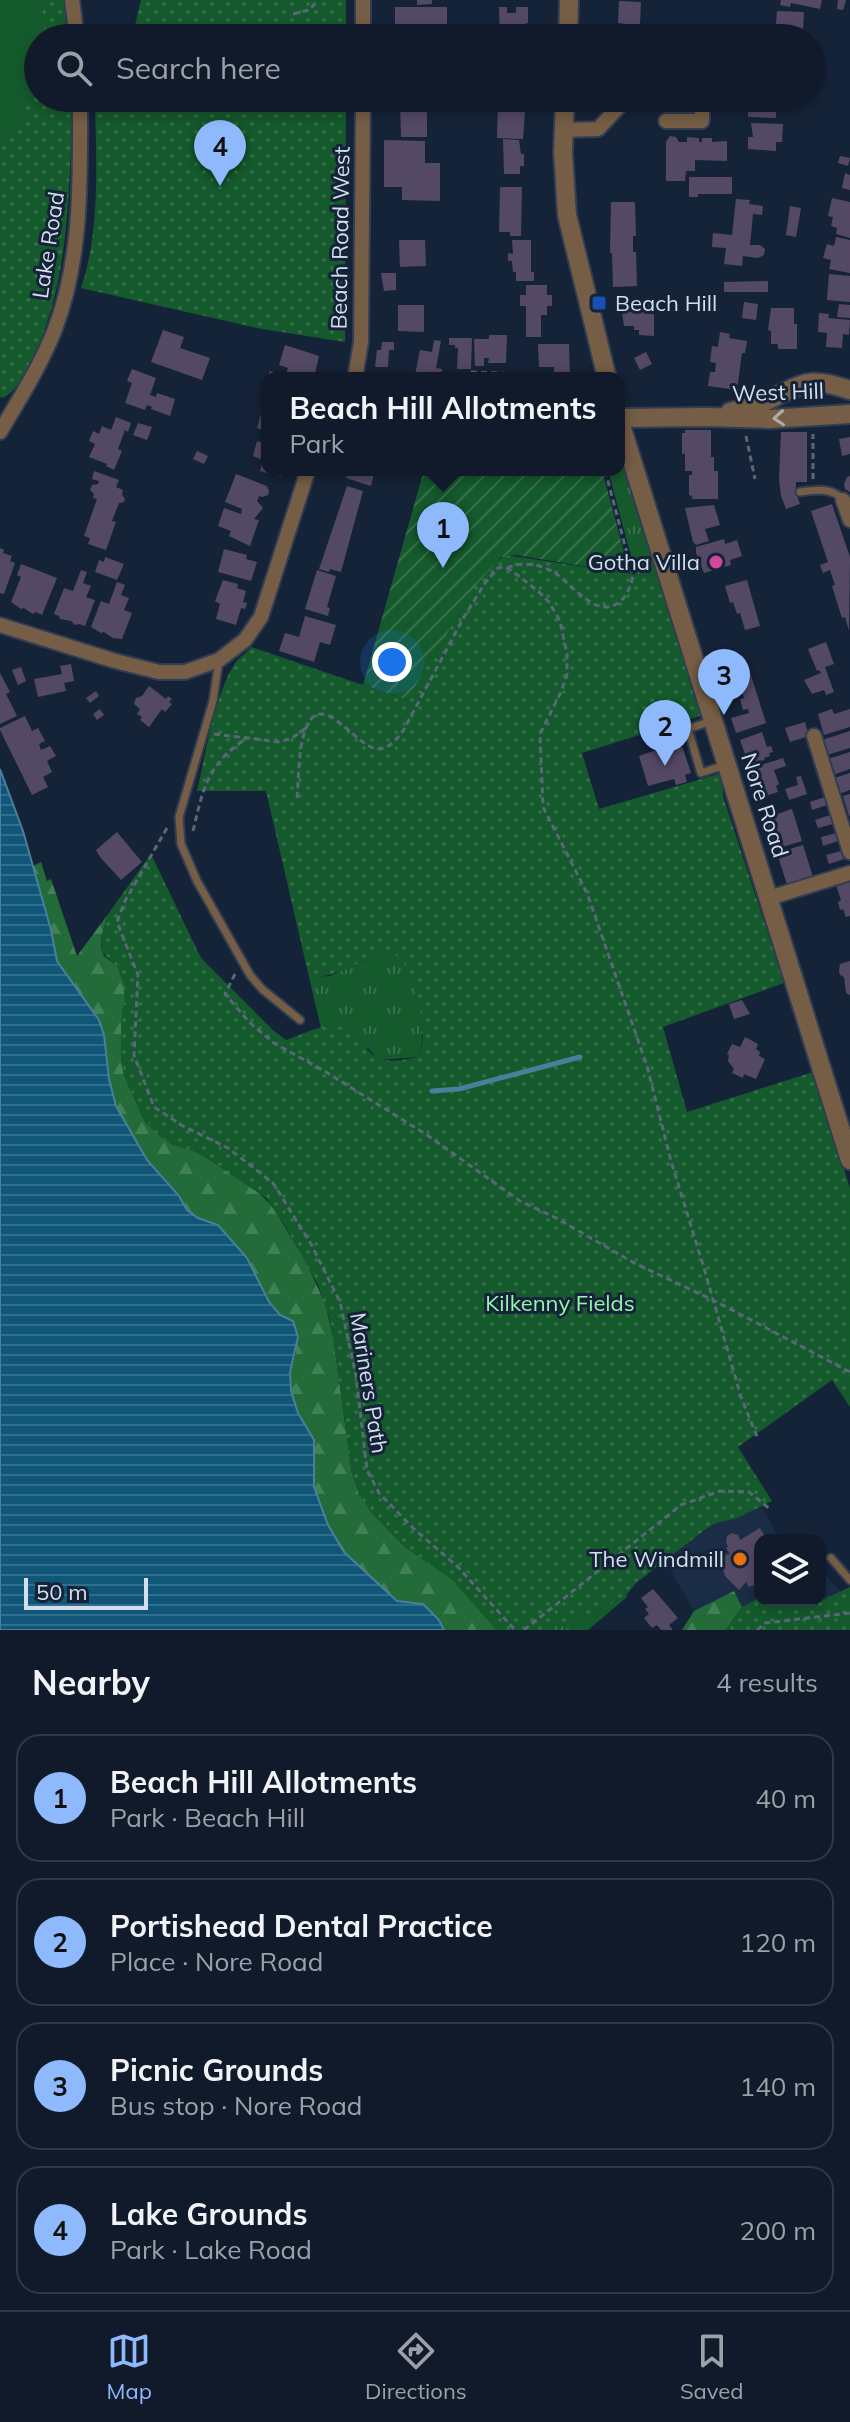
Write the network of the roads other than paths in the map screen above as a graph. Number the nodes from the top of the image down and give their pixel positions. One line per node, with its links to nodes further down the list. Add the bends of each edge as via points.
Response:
1 (72, 0): 4 (street)
2 (363, 0): 5 (street)
3 (569, 0): 6 (street)
4 (75, 24)
5 (363, 24)
6 (568, 24)
7 (80, 112): 20 (street, Lake Road, via 79,205 66,293 34,374)
8 (363, 112): 14 (street, Beach Road West, via 361,342)
9 (565, 112): 13 (street)
10 (614, 112): 13 (street, via 598,129)
11 (702, 112): 12 (street, via 702,121)
12 (666, 121)
13 (564, 130): 15 (street, via 567,215)
14 (356, 372)
15 (606, 372)
16 (850, 390): 18 (street, West Hill, via 805,383 755,406)
17 (850, 414): 18 (street, West Hill, one-way to 18)
18 (708, 417): 19 (street, West Hill)
19 (625, 419)
20 (0, 432)
21 (625, 456): 28 (street, Nore Road)
22 (306, 476): 27 (street, via 261,617 245,640)
23 (800, 492): 24 (lane, via 833,492)
24 (843, 500): 25 (street)
25 (850, 520)
26 (0, 625): 27 (street, via 159,672 185,672)
27 (219, 660): 34 (lane, via 179,829 186,860 241,961 262,989)
28 (713, 721): 30 (street, Nore Road); 30 (lane, via 688,729 701,773)
29 (814, 736): 31 (street)
30 (727, 765): 33 (street, Nore Road)
31 (850, 852)
32 (850, 873): 33 (street)
33 (769, 898): 35 (street, Nore Road)
34 (300, 1020)
35 (850, 1160)
36 (850, 1570): 37 (lane, via 832,1559)
37 (850, 1580)

